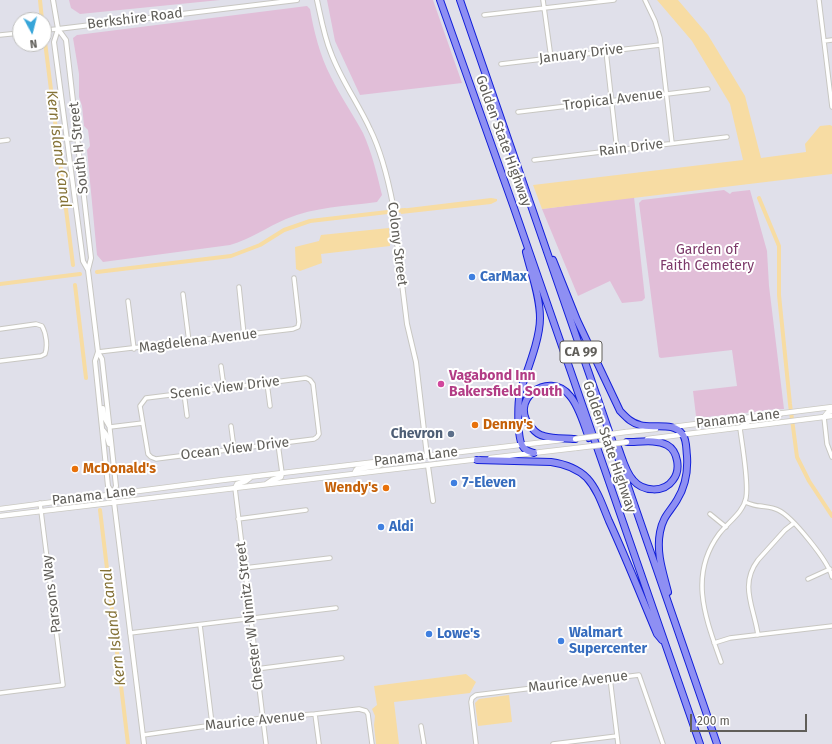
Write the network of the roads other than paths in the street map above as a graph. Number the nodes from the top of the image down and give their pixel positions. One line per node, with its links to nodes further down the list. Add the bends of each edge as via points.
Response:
1 (53, 0): 13 (street, South H Street)
2 (297, 0): 13 (street, Berkshire Road)
3 (317, 0): 36 (street, Colony Street, via 331,53 377,144 387,175)
4 (440, 0): 37 (highway, Golden State Highway / CA 99)
5 (460, 0): 35 (highway, Golden State Highway / CA 99)
6 (543, 0): 10 (street)
7 (614, 0): 10 (street)
8 (645, 0): 18 (street, via 658,29)
9 (819, 0): 17 (street)
10 (544, 9): 11 (street); 20 (street)
11 (484, 15)
12 (52, 29): 13 (street, Berkshire Road)
13 (58, 29): 28 (street, South H Street, via 66,40); 29 (street, South H Street, via 54,42)
14 (12, 34): 15 (street)
15 (0, 36)
16 (832, 40): 17 (street)
17 (824, 41): 25 (street)
18 (660, 45): 19 (street, January Drive); 23 (street)
19 (606, 51): 20 (street, January Drive); 24 (street)
20 (551, 58): 21 (street, January Drive)
21 (501, 64)
22 (708, 89): 23 (street, Tropical Avenue)
23 (666, 94): 24 (street, Tropical Avenue); 32 (street)
24 (612, 100): 26 (street, Tropical Avenue); 33 (street)
25 (832, 107)
26 (518, 112)
27 (727, 137): 32 (street, Rain Drive)
28 (78, 138): 29 (street); 39 (street, South H Street, via 91,258)
29 (67, 139): 39 (street, South H Street, via 83,261)
30 (8, 140): 31 (street)
31 (0, 141)
32 (672, 143): 33 (street, Rain Drive)
33 (617, 150): 34 (street, Rain Drive)
34 (534, 160)
35 (530, 204): 55 (highway, Golden State Highway / CA 99); 67 (highway, via 577,320 620,411 629,420 640,425)
36 (392, 205): 38 (street, Colony Street)
37 (514, 208): 75 (highway, via 539,303 540,319 538,336 518,400); 89 (highway, Golden State Highway / CA 99)
38 (394, 219): 79 (street, Colony Street, via 407,324 416,362)
39 (88, 270): 48 (street, South H Street)
40 (294, 278): 45 (street, Magdelena Avenue, via 300,322 298,327)
41 (239, 287): 45 (street)
42 (183, 294): 46 (street)
43 (128, 301): 47 (street)
44 (0, 329): 50 (street, via 36,324 42,326 47,350 41,356)
45 (244, 335): 46 (street, Magdelena Avenue)
46 (189, 342): 47 (street, Magdelena Avenue)
47 (134, 349): 48 (street, Magdelena Avenue)
48 (98, 352): 53 (street, South H Street, via 95,360); 66 (street, South H Street, via 102,359)
49 (0, 358): 50 (street)
50 (0, 361)
51 (221, 366): 54 (street)
52 (267, 383): 54 (street, Scenic View Drive); 57 (street); 71 (street, Scenic View Drive, via 306,378 310,380 313,384 319,434)
53 (98, 388): 66 (street, via 105,419); 69 (street, South H Street)
54 (224, 388): 56 (street, Scenic View Drive)
55 (594, 392): 73 (highway, via 633,480 645,488 656,489 666,486 674,479 677,458 671,448 660,442); 116 (highway, Golden State Highway / CA 99)
56 (184, 393): 61 (street); 64 (street, Scenic View Drive, via 146,398 140,406)
57 (270, 406)
58 (832, 407): 60 (main road, Panama Lane)
59 (832, 411): 63 (main road)
60 (785, 413): 67 (main road, Panama Lane); 68 (street, via 748,421)
61 (187, 416)
62 (832, 416): 63 (main road, Panama Lane)
63 (824, 417): 68 (main road, Panama Lane); 80 (street, via 827,444)
64 (143, 423): 66 (street); 76 (street, Ocean View Drive, via 148,454 151,457)
65 (231, 426): 76 (street)
66 (110, 427): 78 (street, South H Street)
67 (670, 427): 70 (highway); 72 (main road, Panama Lane, bridge)
68 (740, 428): 70 (main road, Panama Lane); 92 (street, via 747,485)
69 (103, 429): 78 (street); 90 (street, South H Street, via 108,486)
70 (682, 434): 73 (main road, Panama Lane); 116 (highway, via 686,443 686,476 677,500 663,522 658,545 660,562)
71 (317, 437): 74 (street, Ocean View Drive)
72 (575, 439): 75 (main road, Panama Lane); 89 (highway, via 546,437 534,431 524,415 525,402 531,393 539,388 553,386 563,389 570,395)
73 (628, 442): 77 (main road, Panama Lane, bridge)
74 (278, 444): 76 (street, Ocean View Drive); 84 (street)
75 (522, 445): 77 (highway, via 524,449); 79 (main road, Panama Lane)
76 (234, 449)
77 (534, 453): 81 (main road, Panama Lane)
78 (113, 454): 90 (street, South H Street, via 116,486)
79 (427, 456): 82 (main road, Panama Lane); 83 (street, Colony Street)
80 (832, 457)
81 (477, 460): 83 (main road, Panama Lane); 115 (highway, via 552,462 577,470 588,480 629,564 657,634)
82 (389, 461): 84 (main road, Panama Lane); 85 (main road, via 378,466 357,469)
83 (428, 466): 85 (main road, Panama Lane); 91 (street, Colony Street)
84 (282, 473): 86 (main road, Panama Lane); 87 (main road, via 281,477)
85 (354, 474): 87 (main road, Panama Lane)
86 (252, 477): 88 (main road, via 237,484); 90 (main road, Panama Lane)
87 (266, 484): 88 (main road, Panama Lane)
88 (235, 488): 94 (main road, Panama Lane); 100 (street, Chester W Nimitz Street)
89 (611, 490): 115 (highway, Golden State Highway / CA 99)
90 (113, 494): 93 (main road, Panama Lane); 94 (street, South H Street)
91 (433, 501)
92 (745, 502): 101 (street, via 779,510); 102 (street)
93 (40, 503): 95 (main road, Panama Lane); 97 (street, Parsons Way)
94 (114, 503): 97 (main road, Panama Lane); 112 (street, South H Street)
95 (0, 508)
96 (306, 510): 100 (street)
97 (41, 511): 99 (main road, Panama Lane); 121 (street, Parsons Way, via 63,685)
98 (710, 514): 102 (street)
99 (0, 516)
100 (238, 518): 104 (street, Chester W Nimitz Street)
101 (794, 523): 105 (street); 113 (street, via 758,560 749,576 749,595)
102 (726, 527): 114 (street, via 710,549 704,565 702,583 703,606)
103 (330, 558): 104 (street)
104 (244, 568): 109 (street, Chester W Nimitz Street)
105 (830, 569): 106 (street); 107 (street)
106 (832, 577)
107 (808, 578)
108 (336, 608): 109 (street)
109 (250, 618): 110 (street); 119 (street, Chester W Nimitz Street)
110 (200, 624): 112 (street); 124 (street)
111 (832, 626): 113 (street)
112 (130, 633): 126 (street, South H Street)
113 (758, 634): 114 (street)
114 (714, 642): 118 (street)
115 (665, 644): 137 (highway, Golden State Highway / CA 99)
116 (685, 651): 138 (highway, Golden State Highway / CA 99)
117 (342, 658): 119 (street)
118 (721, 662)
119 (256, 669): 123 (street, Chester W Nimitz Street)
120 (610, 678): 127 (street); 133 (street, Maurice Avenue, via 476,695 471,702); 136 (street, Maurice Avenue, via 639,675)
121 (0, 693)
122 (315, 714): 123 (street, Maurice Avenue); 130 (street); 131 (street, Maurice Avenue, via 359,709 366,711)
123 (263, 718): 124 (street, Maurice Avenue); 129 (street, Chester W Nimitz Street)
124 (212, 724): 126 (street, Maurice Avenue)
125 (421, 726): 132 (street)
126 (143, 735): 128 (street, South H Street)
127 (617, 736): 134 (street); 135 (street)
128 (144, 744)
129 (266, 744)
130 (319, 744)
131 (372, 744)
132 (424, 744)
133 (476, 744)
134 (553, 744)
135 (618, 744)
136 (663, 744)
137 (700, 744)
138 (717, 744)

